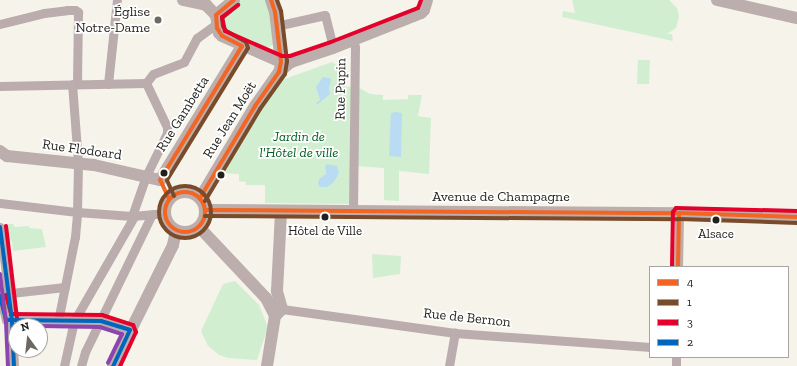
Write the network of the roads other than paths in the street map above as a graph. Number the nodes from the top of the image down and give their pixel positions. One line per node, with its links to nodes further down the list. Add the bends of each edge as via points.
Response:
1 (117, 0): 19 (street)
2 (183, 0): 8 (main road, via 206,5)
3 (234, 0): 8 (main road)
4 (271, 0): 10 (main road)
5 (427, 0): 12 (main road, via 426,7 421,12)
6 (717, 0): 7 (main road)
7 (797, 18)
8 (216, 19): 13 (main road, via 222,36); 17 (street, via 197,38 184,62 153,74)
9 (0, 24): 18 (street, via 44,13 67,10 78,12)
10 (276, 26): 11 (main road); 14 (street, via 325,15)
11 (278, 39): 15 (main road, via 269,51); 16 (main road)
12 (353, 40): 14 (main road); 30 (street, Rue Pupin, via 356,47)
13 (242, 46): 15 (main road); 24 (main road, Rue Gambetta)
14 (332, 48): 16 (main road)
15 (259, 53): 16 (main road)
16 (284, 65): 25 (main road, Rue Jean Moët, via 255,106)
17 (146, 83): 19 (street); 23 (street, via 167,127)
18 (74, 84): 19 (street); 20 (street); 22 (street)
19 (108, 84)
20 (0, 86)
21 (0, 151): 22 (main road, Rue Flodoard, via 7,156)
22 (78, 163): 23 (main road, Rue Flodoard); 31 (street)
23 (146, 176): 24 (main road, Rue Flodoard); 34 (street)
24 (160, 180): 26 (main road)
25 (200, 198): 26 (main road, via 188,192 174,195); 28 (main road)
26 (169, 199): 33 (main road)
27 (0, 203): 31 (street)
28 (205, 210): 29 (main road, Avenue de Champagne); 37 (main road)
29 (281, 211): 30 (main road, Avenue de Champagne); 41 (main road)
30 (353, 211): 32 (main road, Avenue de Champagne)
31 (77, 212): 34 (street); 40 (street, via 75,238)
32 (679, 213): 35 (main road, Avenue de Champagne); 39 (street)
33 (158, 214): 34 (street); 38 (main road); 49 (street)
34 (134, 216): 48 (street)
35 (797, 217)
36 (0, 227): 42 (street)
37 (199, 227): 38 (main road, via 188,233); 43 (main road)
38 (176, 231): 50 (main road, via 173,245)
39 (678, 266)
40 (65, 287): 42 (street); 47 (street)
41 (277, 291): 43 (main road); 44 (main road)
42 (3, 294): 45 (street)
43 (266, 298): 44 (main road)
44 (279, 312): 51 (street, Rue de Bernon); 56 (main road)
45 (11, 318)
46 (48, 321): 47 (street)
47 (58, 321): 48 (street)
48 (74, 321): 49 (street); 53 (street)
49 (101, 321): 50 (street); 54 (street, via 85,352)
50 (130, 330): 55 (main road)
51 (455, 333): 52 (street, Rue de Bernon); 57 (street)
52 (649, 347)
53 (64, 366)
54 (81, 366)
55 (113, 366)
56 (266, 366)
57 (449, 366)

